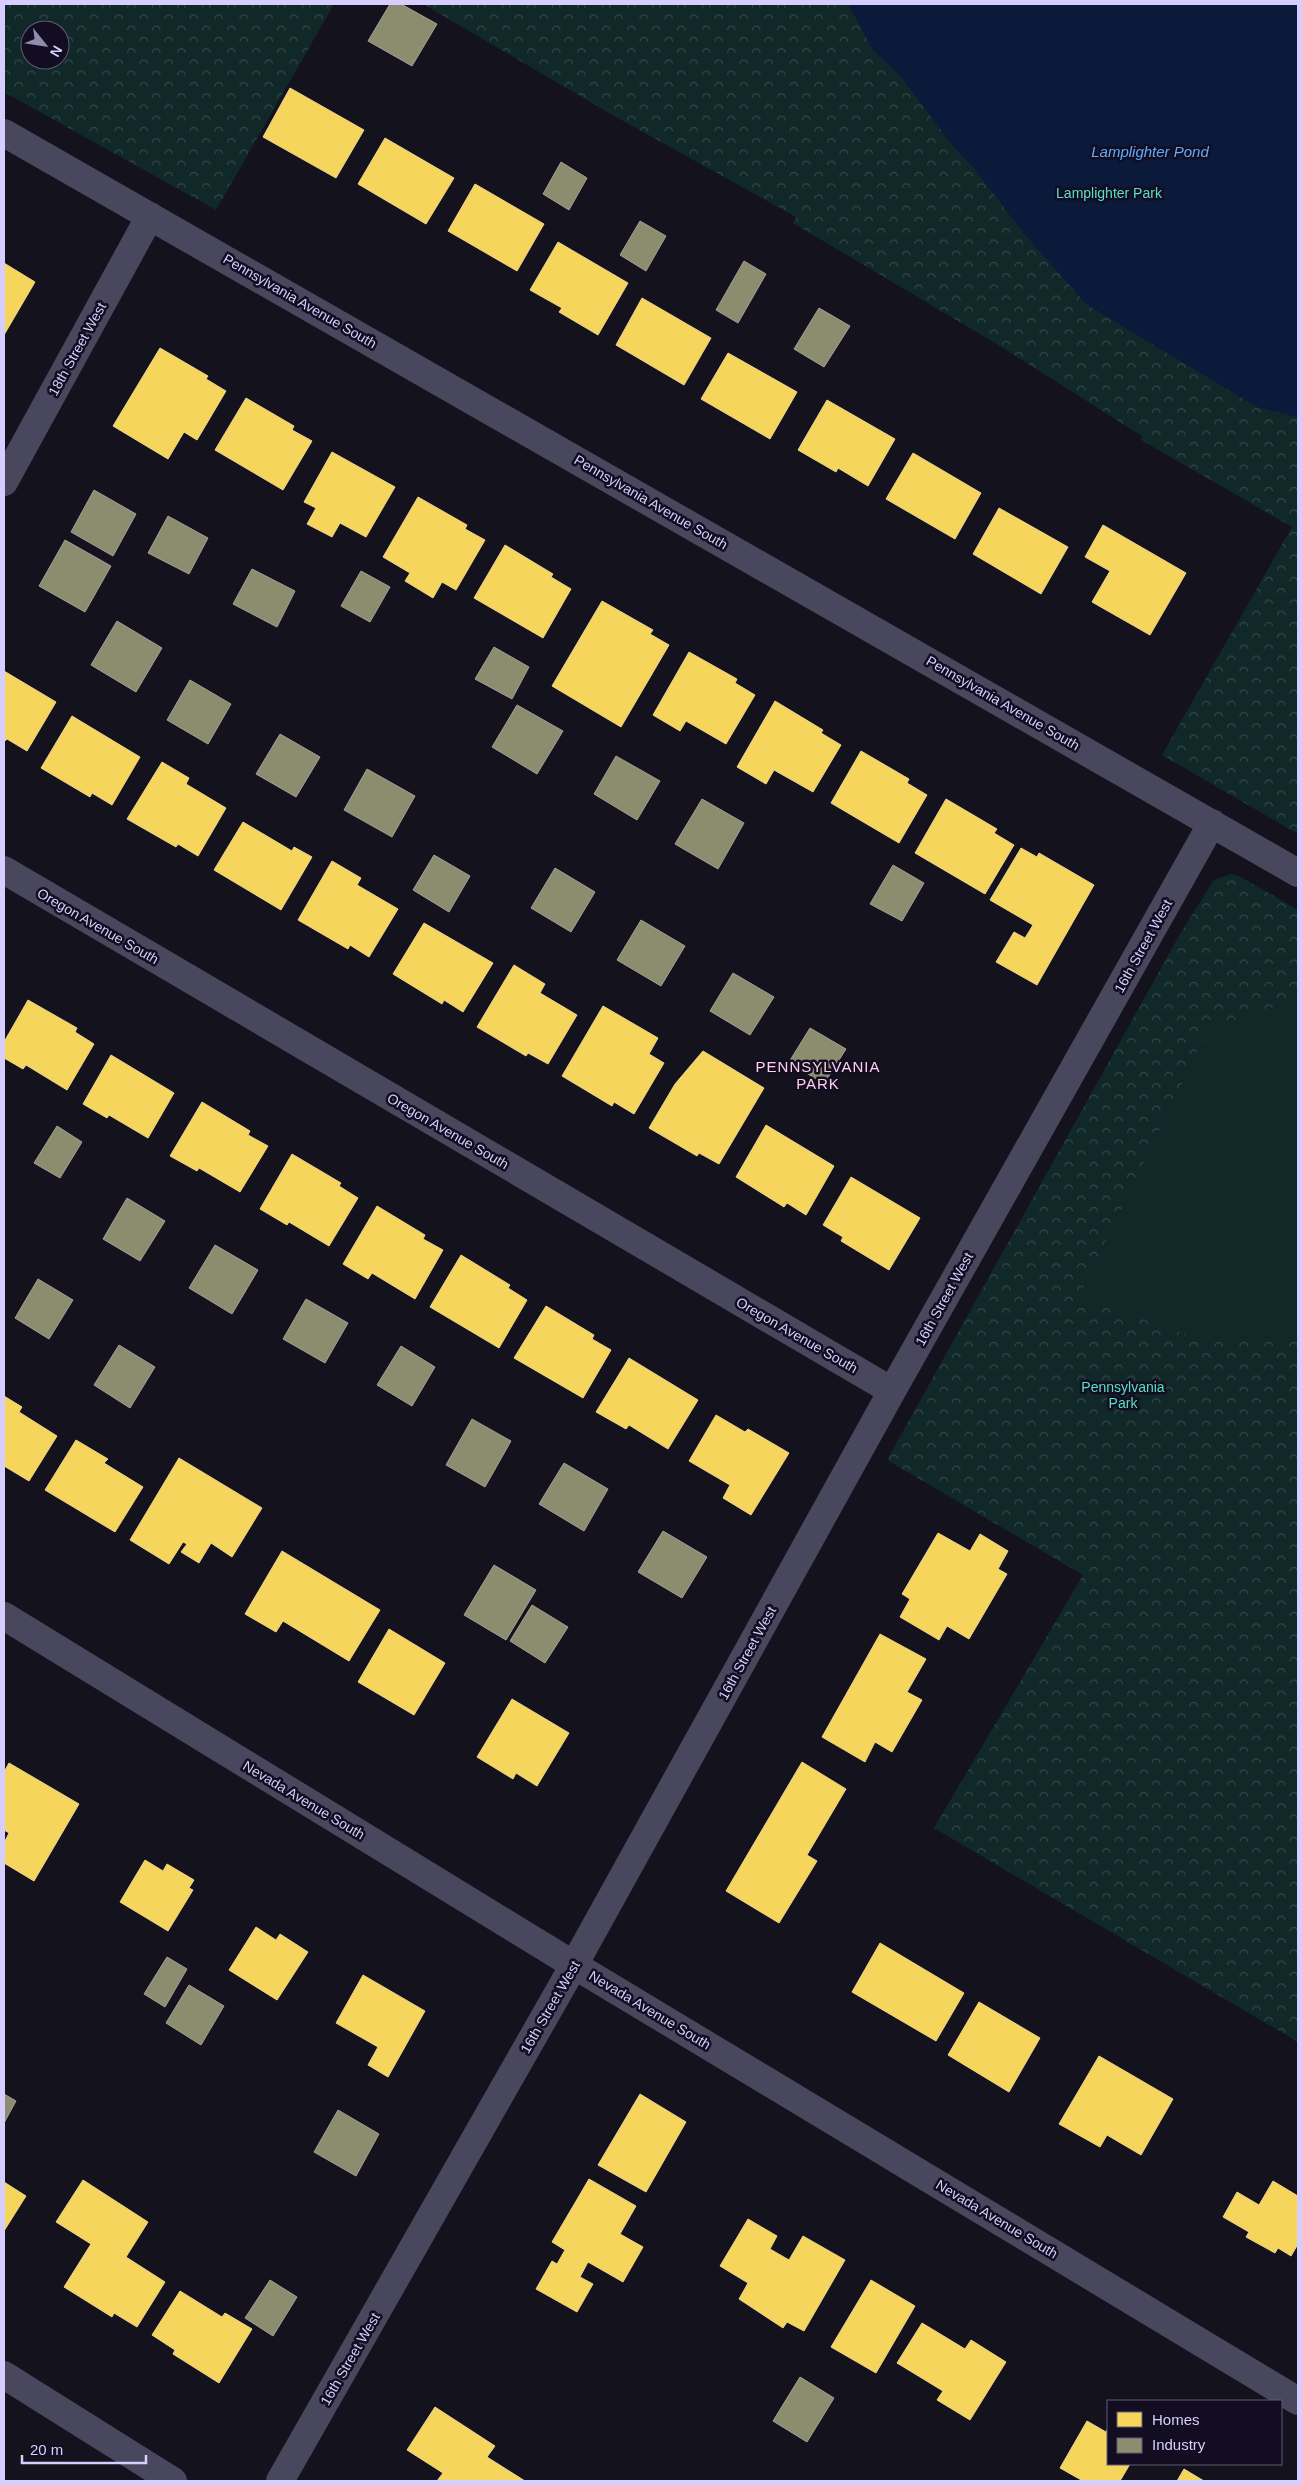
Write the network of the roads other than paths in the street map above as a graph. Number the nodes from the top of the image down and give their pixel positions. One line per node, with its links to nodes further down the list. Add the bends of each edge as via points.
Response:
1 (4, 132): 2 (street, Pennsylvania Avenue South)
2 (150, 216): 3 (street, 18th Street West); 4 (street, Pennsylvania Avenue South)
3 (4, 482)
4 (1212, 823): 6 (street, Pennsylvania Avenue South); 7 (street, 16th Street West)
5 (4, 870): 7 (street, Oregon Avenue South)
6 (1298, 874)
7 (892, 1391): 9 (street, 16th Street West)
8 (4, 1616): 9 (street, Nevada Avenue South)
9 (574, 1965): 11 (street, Nevada Avenue South); 13 (street, 16th Street West)
10 (4, 2375): 12 (street)
11 (1298, 2401)
12 (173, 2481)
13 (280, 2481)

